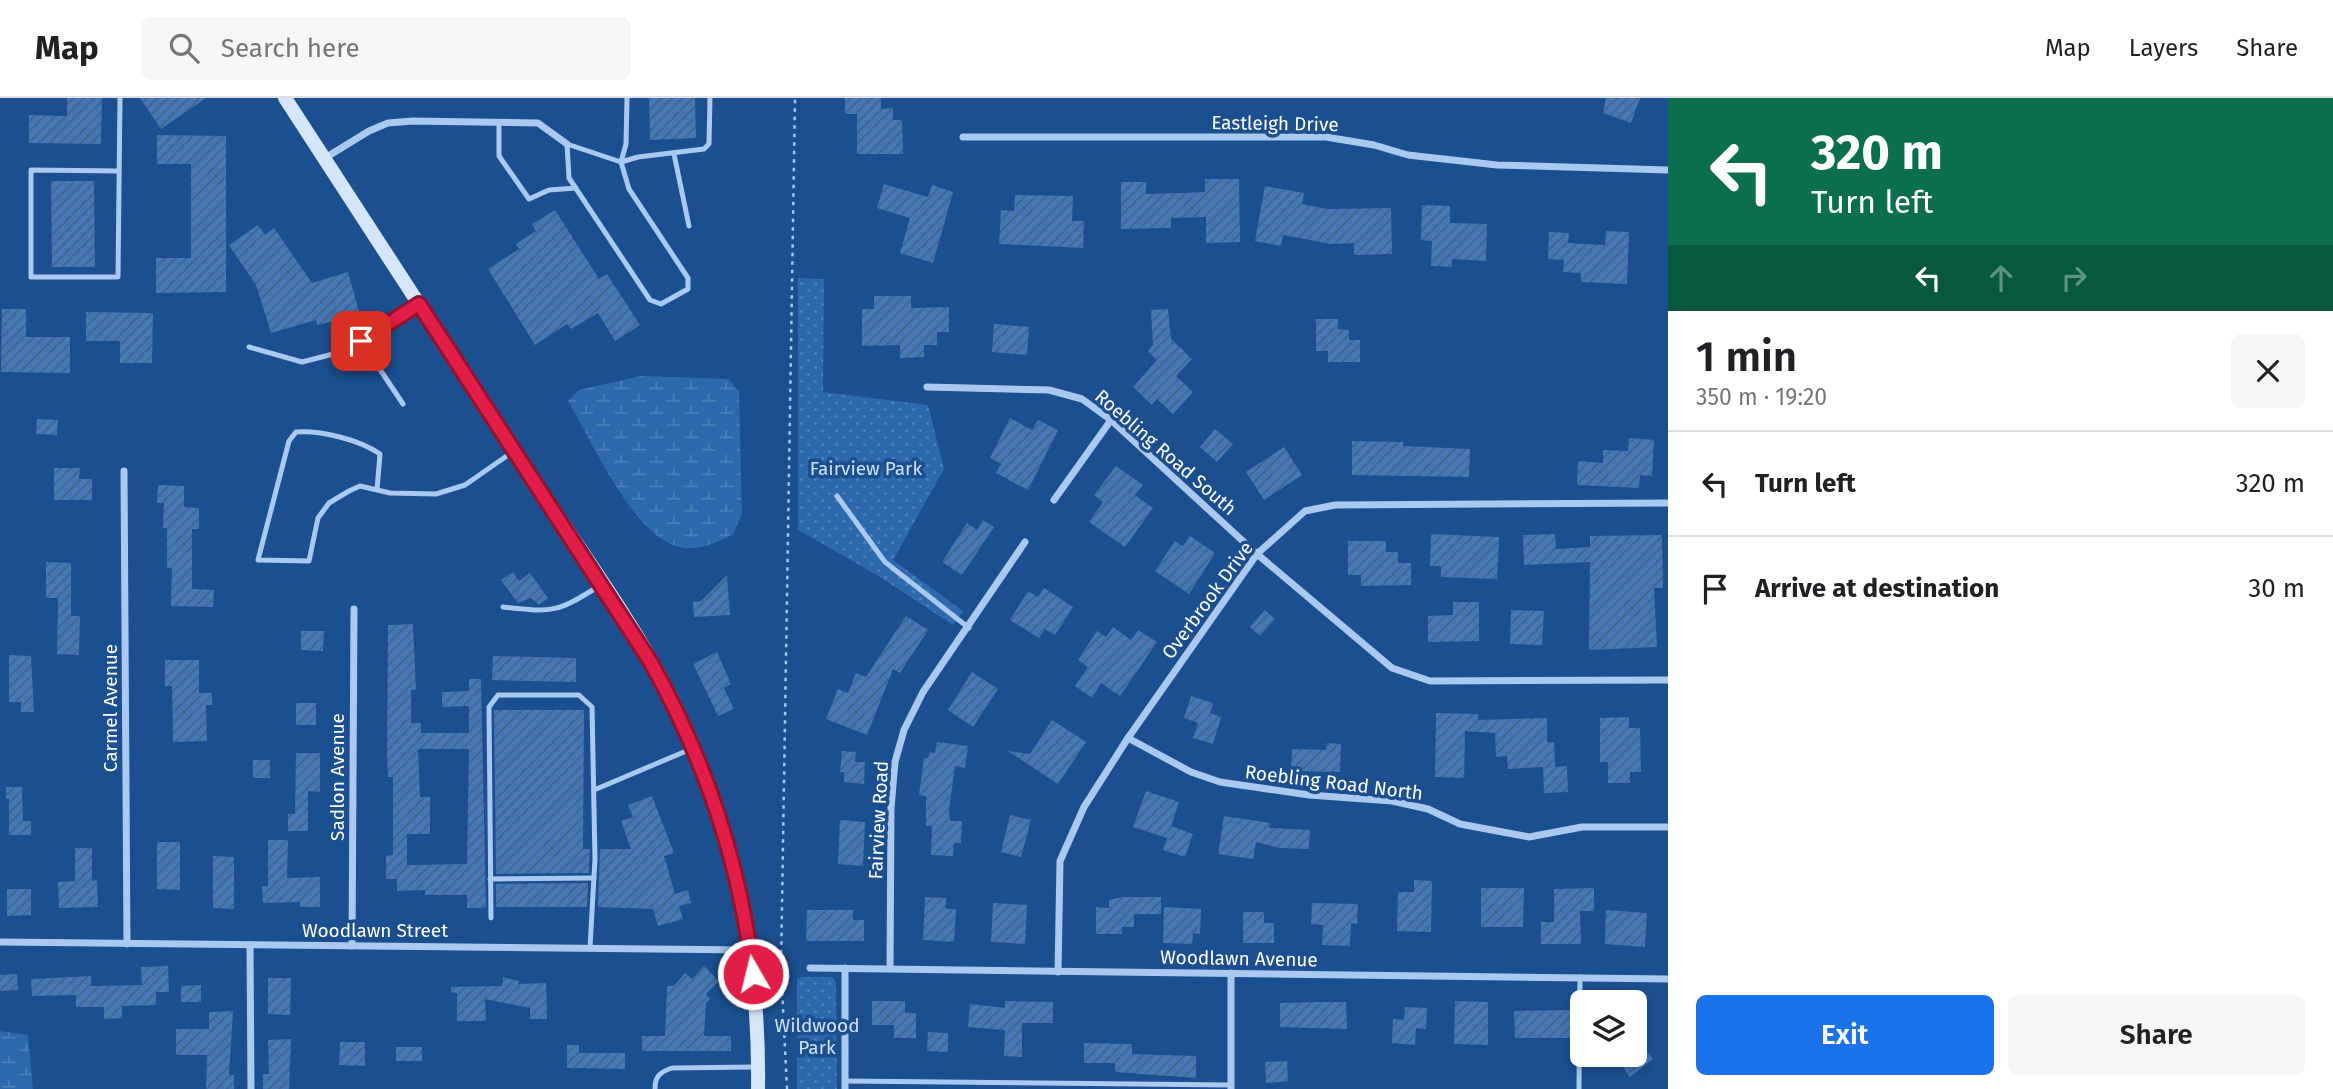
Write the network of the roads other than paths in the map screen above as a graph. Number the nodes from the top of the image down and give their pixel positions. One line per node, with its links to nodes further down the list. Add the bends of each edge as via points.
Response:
1 (120, 98): 12 (lane)
2 (285, 98): 9 (main road)
3 (627, 98): 10 (lane)
4 (710, 98): 8 (lane, via 709,144)
5 (499, 122): 7 (street, via 538,122); 9 (street, via 388,123); 13 (lane, via 499,156 529,199 550,190)
6 (963, 137): 11 (street, Eastleigh Drive, via 1326,137 1408,155 1497,165)
7 (568, 144): 10 (lane); 13 (lane, via 569,177)
8 (674, 154): 10 (lane); 14 (lane)
9 (325, 158): 15 (main road)
10 (621, 162): 13 (lane, via 629,189 688,278 688,289 661,304 650,300)
11 (1668, 170)
12 (119, 171): 12 (lane, via 118,277 30,277 32,170)
13 (576, 188)
14 (689, 226)
15 (419, 304): 16 (lane); 21 (main road)
16 (361, 341): 17 (lane, via 349,350 302,362); 19 (lane)
17 (248, 347)
18 (927, 387): 20 (street, Roebling Road South, via 1049,390 1082,399)
19 (402, 404)
20 (1111, 420): 25 (street); 28 (street, Roebling Road South)
21 (514, 451): 23 (lane, via 465,485 446,491); 29 (main road)
22 (124, 471): 42 (street, Carmel Avenue)
23 (377, 490): 23 (lane, via 380,454 369,446 296,432 289,441 258,559 309,561 318,518 329,503 360,486)
24 (837, 496): 32 (lane, via 886,562)
25 (1054, 500)
26 (1668, 503): 28 (street, Overbrook Drive, via 1335,505 1305,511)
27 (1024, 542): 32 (street, Fairview Road)
28 (1257, 554): 33 (street, Roebling Road South, via 1392,668 1430,681); 34 (street, Overbrook Drive)
29 (601, 584): 30 (lane, via 563,608); 35 (main road, via 650,661)
30 (503, 607)
31 (354, 609): 44 (street, Sadlon Avenue)
32 (969, 628): 49 (street, Fairview Road, via 923,692 904,730 895,762)
33 (1668, 680)
34 (1128, 738): 37 (street, Roebling Road North, via 1220,782 1392,801 1429,809 1460,824 1529,837 1582,827); 50 (street, Overbrook Drive, via 1084,807 1060,861)
35 (694, 748): 36 (lane); 46 (main road, via 724,829)
36 (594, 790): 38 (lane); 39 (lane, via 593,707 579,695 498,695 489,707)
37 (1668, 827)
38 (594, 878): 39 (lane); 45 (lane)
39 (490, 879): 40 (lane)
40 (491, 918)
41 (0, 943): 42 (street, Woodlawn Street)
42 (127, 944): 43 (street, Woodlawn Street)
43 (250, 945): 44 (street, Woodlawn Street); 57 (street)
44 (352, 946): 45 (street, Woodlawn Street)
45 (590, 947): 46 (street, Woodlawn Street)
46 (750, 950): 54 (main road)
47 (810, 968): 48 (street, Woodlawn Avenue)
48 (845, 968): 49 (street, Woodlawn Avenue); 55 (street)
49 (890, 968): 50 (street, Woodlawn Avenue)
50 (1058, 972): 51 (street, Woodlawn Avenue)
51 (1231, 973): 52 (street, Woodlawn Avenue); 56 (street)
52 (1580, 977): 53 (street, Woodlawn Avenue); 60 (lane)
53 (1668, 979)
54 (759, 1067): 58 (lane, via 672,1068 661,1072); 59 (main road)
55 (845, 1085): 56 (lane)
56 (1231, 1087)
57 (251, 1089)
58 (654, 1089)
59 (758, 1089)
60 (1579, 1089)

